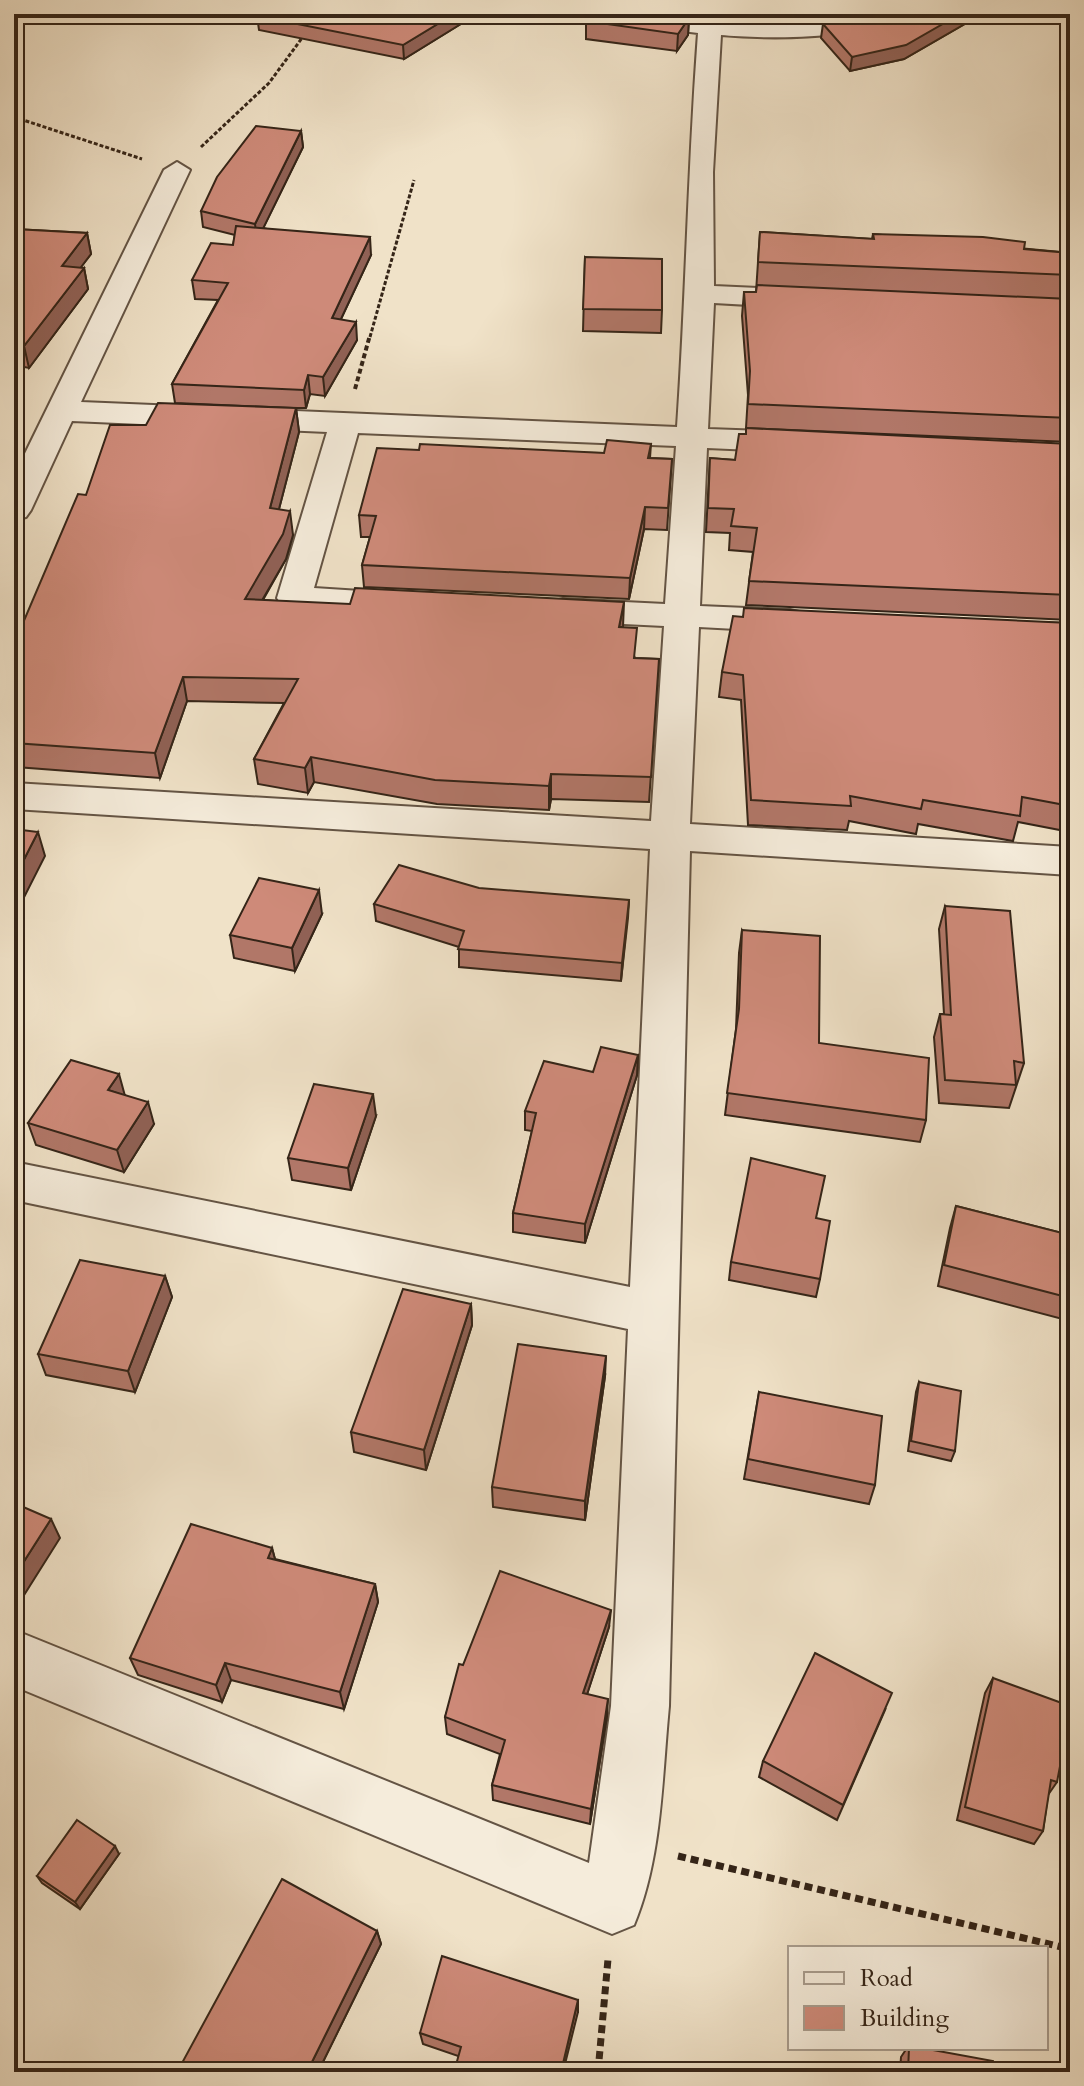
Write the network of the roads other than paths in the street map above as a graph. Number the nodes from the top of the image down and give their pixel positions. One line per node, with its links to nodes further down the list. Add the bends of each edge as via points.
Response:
1 (602, 14): 3 (street)
2 (873, 14): 3 (street, via 819,31)
3 (710, 26): 5 (street, via 700,172)
4 (177, 170): 7 (street)
5 (700, 294): 6 (street); 9 (street)
6 (823, 300)
7 (64, 411): 8 (street); 11 (street)
8 (346, 421): 9 (street); 12 (street, via 294,598)
9 (692, 437): 10 (street); 14 (street)
10 (834, 444)
11 (14, 510)
12 (449, 605)
13 (526, 609): 14 (street)
14 (682, 616): 15 (street); 17 (street)
15 (821, 622)
16 (14, 796): 17 (street)
17 (670, 836): 18 (street); 20 (street)
18 (1070, 861)
19 (14, 1181): 20 (street)
20 (654, 1313): 21 (street, via 640,1706 612,1903)
21 (14, 1658)

